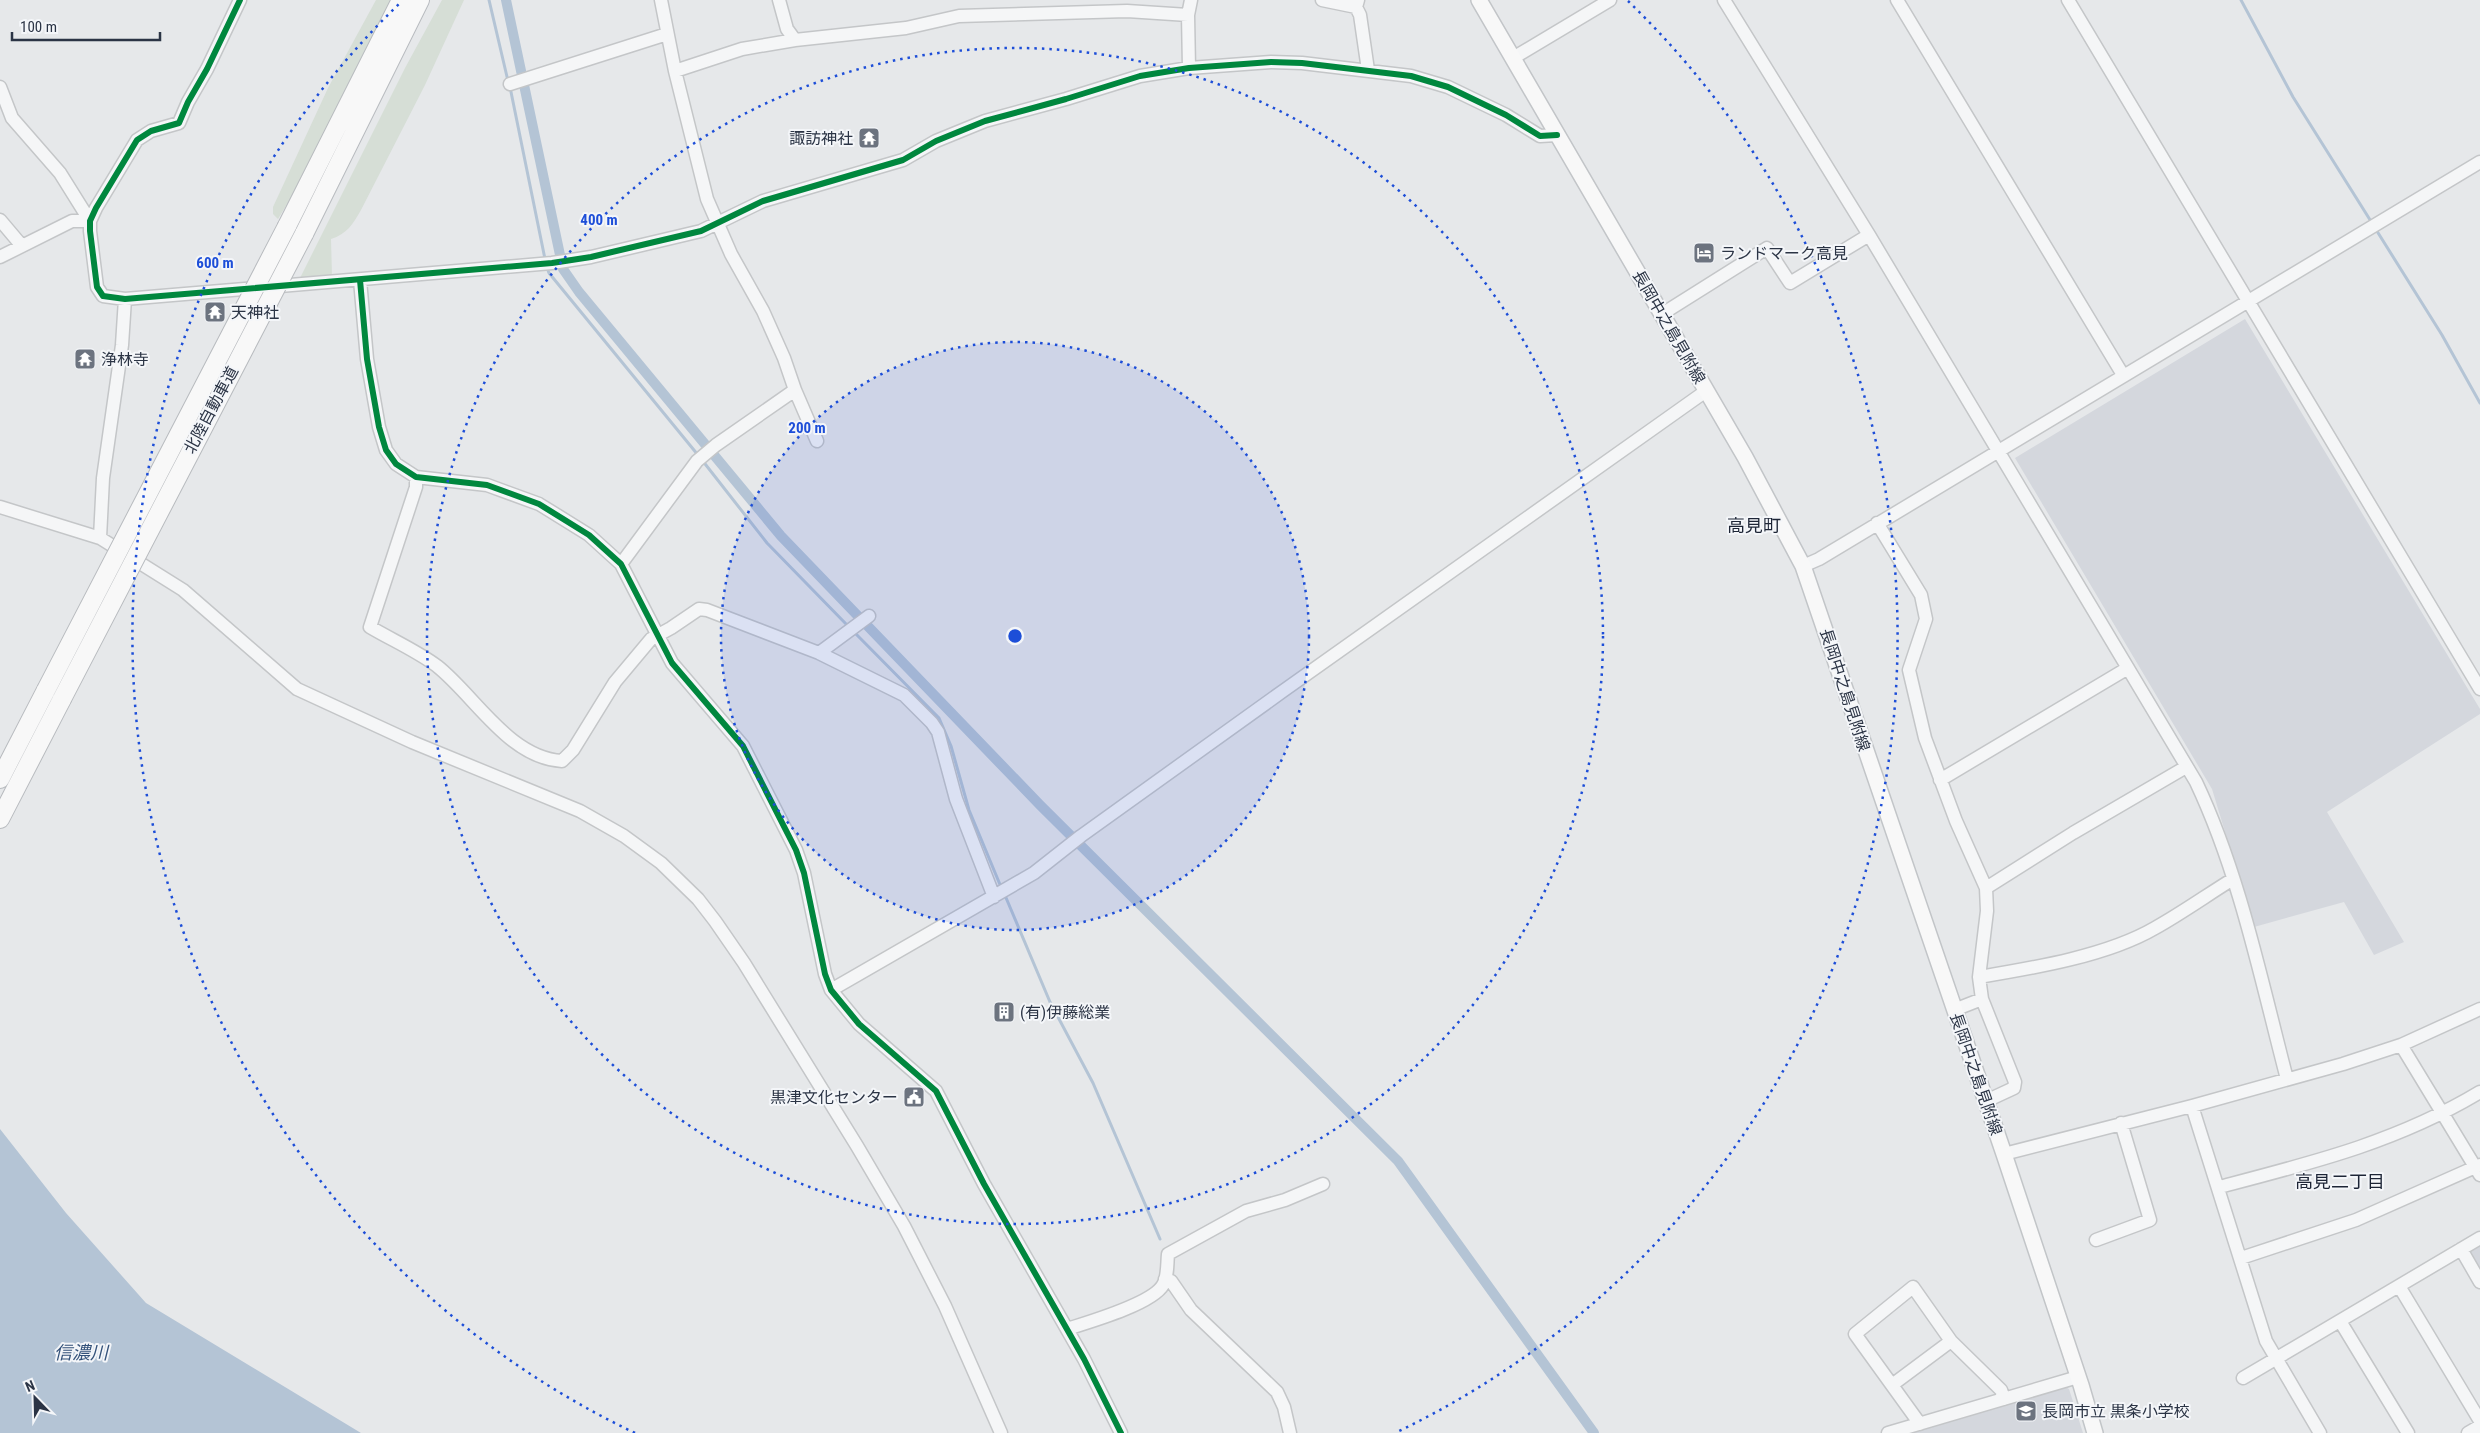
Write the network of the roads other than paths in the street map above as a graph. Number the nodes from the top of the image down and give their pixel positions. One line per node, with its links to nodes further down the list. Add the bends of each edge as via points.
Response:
1 (240, 0): 26 (street, via 179,123 151,131 137,140)
2 (401, 0): 52 (highway, 北陸自動車道, bridge)
3 (420, 0): 54 (highway, 北陸自動車道, bridge, via 304,234)
4 (661, 0): 15 (street)
5 (779, 0): 16 (street, via 787,29)
6 (1190, 0): 14 (street)
7 (1322, 0): 13 (street)
8 (1479, 0): 17 (main road, 長岡中之島見附線)
9 (1610, 0): 17 (street)
10 (1724, 0): 28 (street)
11 (1897, 0): 35 (street)
12 (2068, 0): 33 (street)
13 (1357, 3): 19 (street)
14 (1188, 15): 16 (street, via 1127,11 959,16 906,28); 18 (street)
15 (667, 34): 20 (street); 21 (street)
16 (796, 40): 20 (street, via 742,49)
17 (1513, 58): 23 (main road, 長岡中之島見附線)
18 (1189, 68): 19 (street, via 1271,62); 27 (street, via 1140,76 985,121 893,164 764,201)
19 (1368, 70): 23 (street, via 1411,76 1448,87 1506,115 1540,136)
20 (675, 71): 27 (street, via 707,199)
21 (510, 84)
22 (0, 87): 26 (street, via 12,118 60,172)
23 (1557, 135): 34 (main road, 長岡中之島見附線)
24 (2480, 162): 33 (street)
25 (0, 220): 29 (street)
26 (90, 221): 29 (street, via 72,221); 32 (street, via 97,286 103,296)
27 (717, 223): 31 (street, via 701,231 566,261); 36 (street, via 763,311)
28 (1869, 235): 34 (street, via 1790,283 1767,248); 39 (street)
29 (22, 246): 30 (street)
30 (0, 257)
31 (360, 280): 32 (street); 40 (street, via 367,359 379,427 386,450 396,464)
32 (125, 299): 43 (street, via 122,345 103,478)
33 (2248, 302): 35 (street); 50 (street)
34 (1662, 314): 37 (main road, 長岡中之島見附線)
35 (2123, 375): 39 (street)
36 (795, 390): 38 (street); 44 (street, via 697,461)
37 (1706, 392): 45 (main road, 長岡中之島見附線); 57 (street, via 1283,691 1034,873)
38 (817, 441)
39 (1998, 450): 42 (street); 49 (street)
40 (416, 477): 44 (street, via 487,485 539,504 589,535); 47 (street, via 416,487 370,627 435,665 511,739 530,751 562,761 616,682)
41 (0, 507): 43 (street)
42 (1877, 524): 45 (street); 53 (street, via 1921,595 1925,607 1923,631 1909,670 1925,738)
43 (100, 538): 92 (street, via 183,590 297,689 404,738 580,810 624,836 684,884 716,921 744,963 904,1226 962,1341)
44 (621, 564): 47 (street)
45 (1803, 566): 62 (main road, 長岡中之島見附線)
46 (869, 616): 48 (street)
47 (657, 634): 48 (street, via 699,609); 59 (street, via 677,670 743,746 796,850)
48 (819, 653): 57 (street, via 904,695 932,723 940,739 956,799)
49 (2128, 668): 51 (street); 53 (street)
50 (2480, 689)
51 (2186, 767): 55 (street, via 2208,808); 56 (street)
52 (0, 779)
53 (1940, 780): 56 (street)
54 (0, 819)
55 (2233, 879): 58 (street, via 2154,929 2104,949 2040,966); 64 (street)
56 (1986, 888): 58 (street, via 1987,911)
57 (994, 897): 59 (street)
58 (1979, 977): 60 (street)
59 (831, 990): 82 (street, via 859,1024 936,1091 984,1184)
60 (1982, 998): 62 (street); 66 (street, via 2015,1082 2014,1088)
61 (2480, 1009): 63 (street)
62 (1954, 1010): 66 (main road, 長岡中之島見附線)
63 (2401, 1045): 64 (street); 68 (street)
64 (2287, 1079): 67 (street)
65 (2480, 1092): 68 (street)
66 (1986, 1101): 70 (main road, 長岡中之島見附線)
67 (2192, 1106): 69 (street); 73 (street)
68 (2443, 1114): 71 (street); 73 (street, via 2343,1154)
69 (2121, 1123): 70 (street); 75 (street, via 2150,1220)
70 (2004, 1154): 85 (main road, 長岡中之島見附線)
71 (2479, 1169): 77 (street, via 2356,1220)
72 (1322, 1184): 78 (street, via 1285,1200 1246,1211 1168,1254)
73 (2219, 1187): 77 (street)
74 (2480, 1238): 76 (street)
75 (2096, 1240)
76 (2461, 1249): 79 (street); 80 (street)
77 (2241, 1258): 84 (street, via 2266,1341)
78 (1165, 1278): 82 (street, via 1156,1293 1137,1304); 94 (street, via 1171,1281 1191,1310 1277,1392)
79 (2480, 1282)
80 (2399, 1286): 81 (street); 89 (street)
81 (2340, 1321): 84 (street); 98 (street)
82 (1067, 1329): 93 (street)
83 (1951, 1341): 87 (street); 87 (street, via 1913,1287 1855,1334); 88 (street, via 2000,1390)
84 (2276, 1358): 86 (street); 97 (street)
85 (2078, 1377): 88 (street); 96 (main road, 長岡中之島見附線)
86 (2243, 1378)
87 (1892, 1385): 90 (street)
88 (2004, 1399): 90 (street)
89 (2480, 1421)
90 (1920, 1424): 95 (street)
91 (2480, 1426): 99 (street)
92 (1001, 1433)
93 (1121, 1433)
94 (1290, 1433)
95 (1888, 1433)
96 (2095, 1433)
97 (2320, 1433)
98 (2408, 1433)
99 (2468, 1433)

